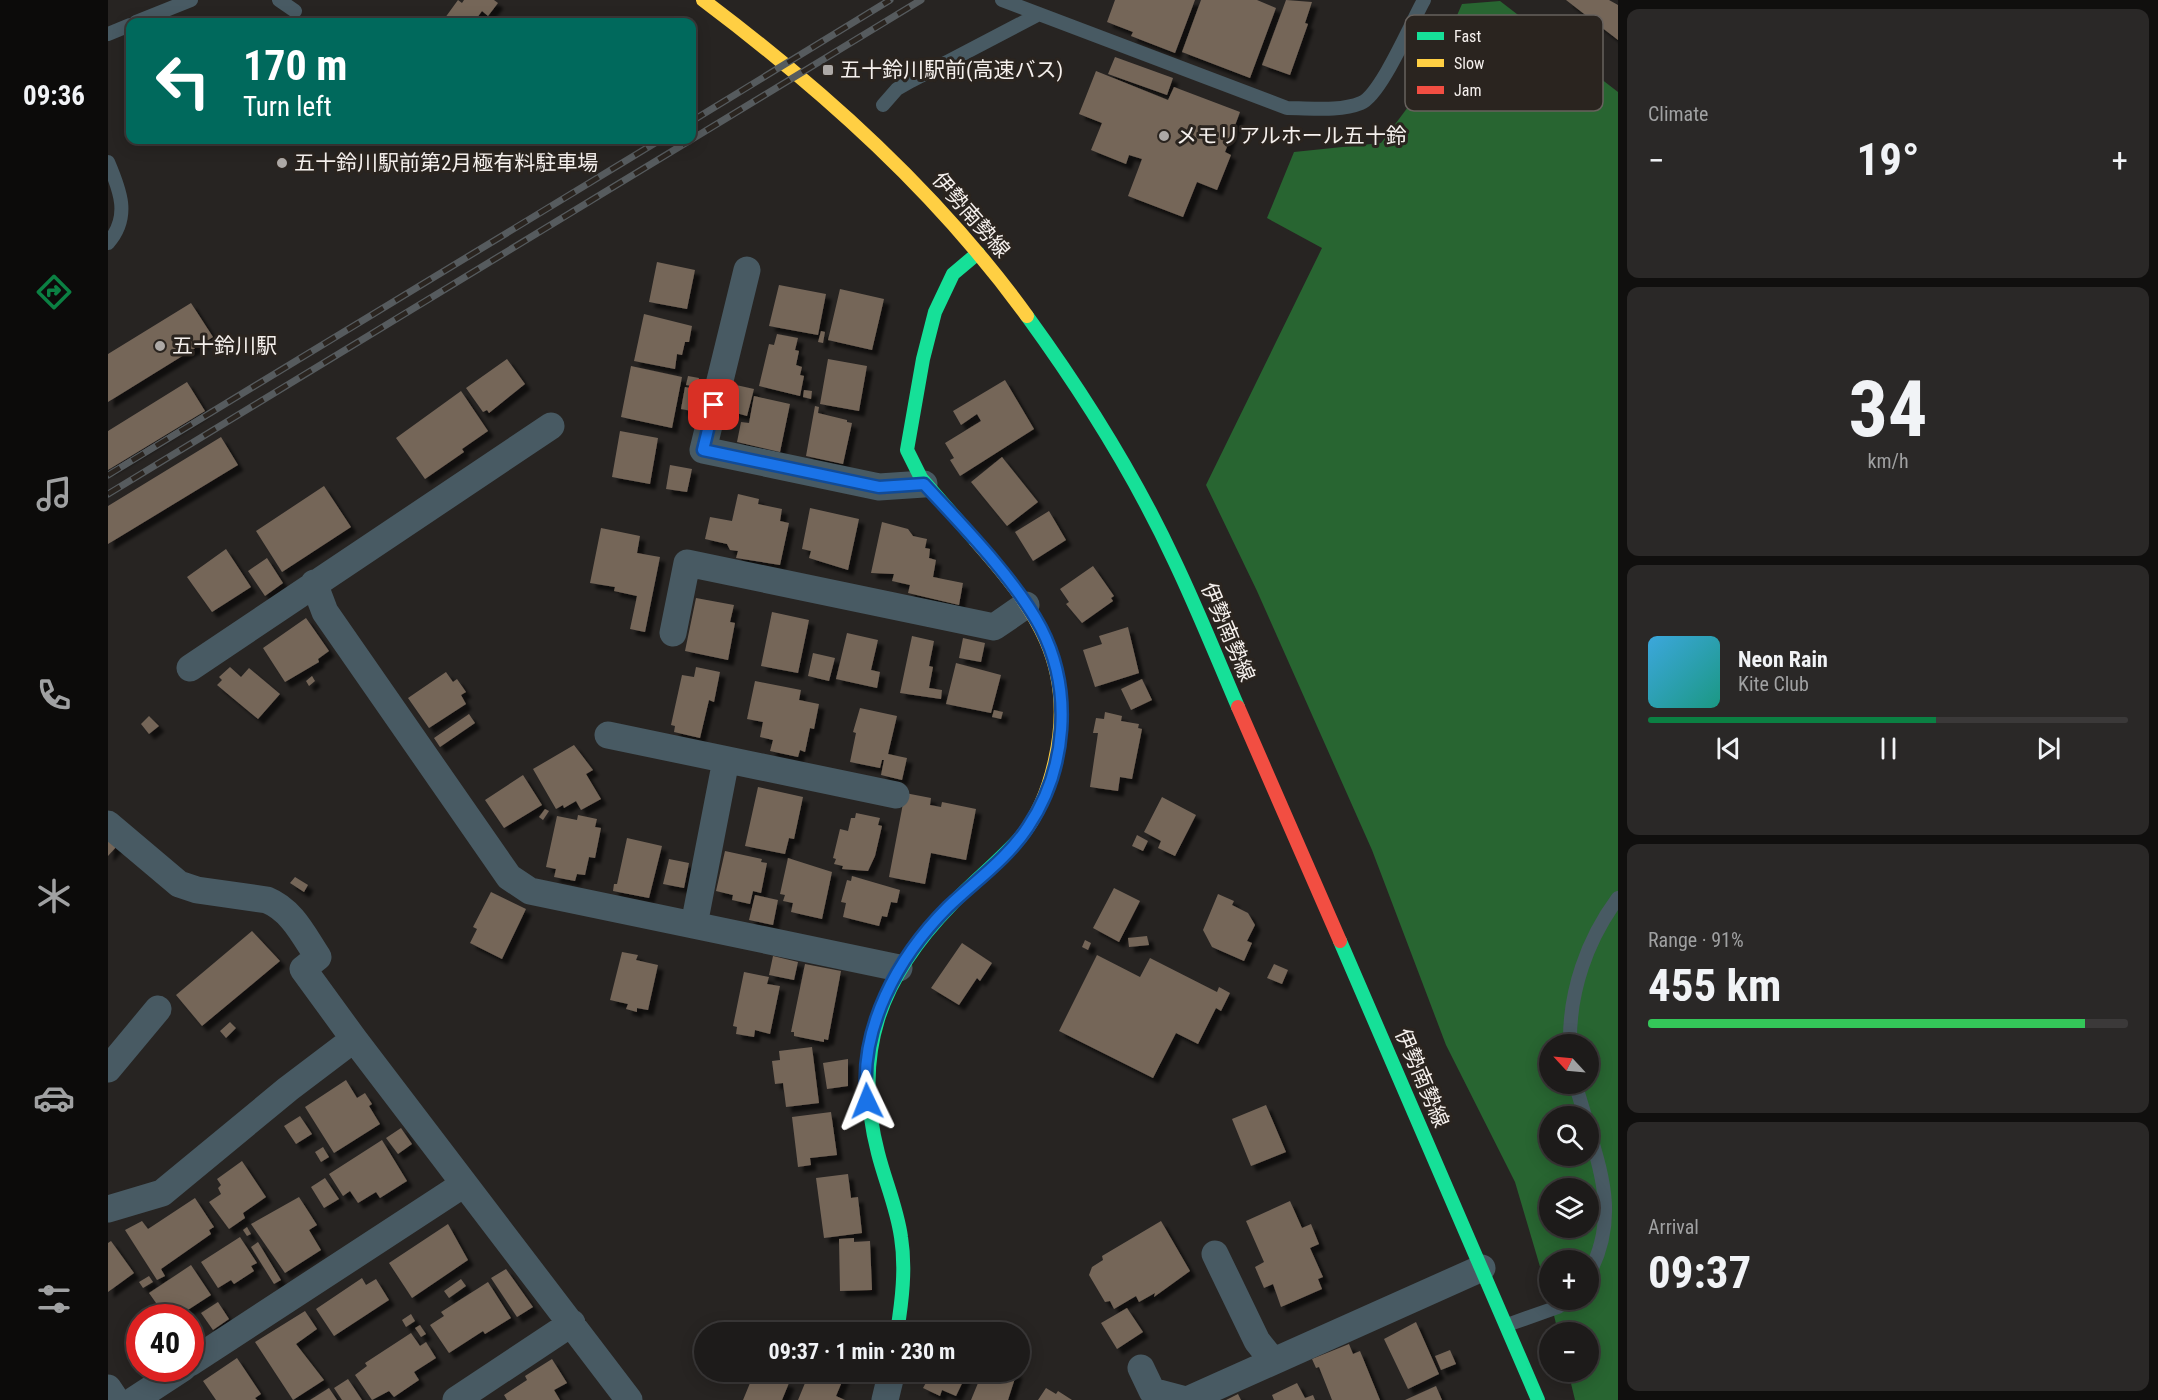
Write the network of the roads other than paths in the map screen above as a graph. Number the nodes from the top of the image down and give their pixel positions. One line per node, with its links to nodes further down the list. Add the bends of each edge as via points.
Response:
1 (191, 0): 9 (lane)
2 (279, 0): 6 (lane)
3 (703, 0): 16 (main road, 伊勢南勢線, via 794,69 874,140)
4 (1002, 0): 7 (lane)
5 (1424, 0): 8 (lane)
6 (295, 11)
7 (1039, 14): 12 (lane, via 1287,108 1351,106 1370,98); 13 (lane, via 904,85)
8 (1416, 15)
9 (146, 18)
10 (126, 27): 11 (lane)
11 (108, 34)
12 (1405, 34)
13 (883, 105)
14 (108, 162): 15 (lane, via 122,202 121,220)
15 (108, 243)
16 (978, 253): 19 (main road, via 954,273 931,327 907,450); 40 (main road, 伊勢南勢線, via 1082,396 1174,559)
17 (747, 270): 19 (street, via 703,450 879,487)
18 (551, 426): 20 (street)
19 (924, 484): 21 (main road)
20 (315, 583): 23 (street); 29 (street, via 325,612 509,877 530,891)
21 (1026, 605): 22 (street, via 994,627 687,563); 30 (main road, via 1053,654 1061,691 1062,719 1056,758 1045,795 1028,828 946,909)
22 (673, 633)
23 (190, 668)
24 (608, 735): 25 (street)
25 (726, 760): 26 (street); 29 (street)
26 (896, 795)
27 (108, 824): 33 (street, via 179,884 258,898 284,910 318,957 303,969)
28 (1618, 898): 32 (lane, via 1584,958)
29 (694, 925): 30 (street)
30 (899, 968): 42 (main road, via 872,1034 866,1087 878,1155 901,1238)
31 (158, 1009): 34 (street)
32 (1571, 1034)
33 (354, 1039): 36 (street); 37 (street, via 162,1193)
34 (108, 1069)
35 (1598, 1166): 39 (lane, via 1606,1200 1606,1228)
36 (464, 1184): 43 (street); 45 (street)
37 (108, 1209)
38 (1215, 1254): 46 (street, via 1257,1341)
39 (1599, 1256)
40 (1482, 1268): 44 (main road, 伊勢南勢線); 46 (street)
41 (1550, 1310): 44 (lane)
42 (898, 1322)
43 (572, 1323): 53 (street); 54 (street)
44 (1507, 1325): 57 (main road, 伊勢南勢線)
45 (204, 1354)
46 (1273, 1361): 56 (street)
47 (1141, 1368): 56 (street, via 1152,1391)
48 (162, 1382): 52 (street)
49 (889, 1382): 55 (street)
50 (108, 1388): 51 (street)
51 (116, 1400)
52 (134, 1400)
53 (456, 1400)
54 (629, 1400)
55 (885, 1400)
56 (1187, 1400)
57 (1538, 1400)

